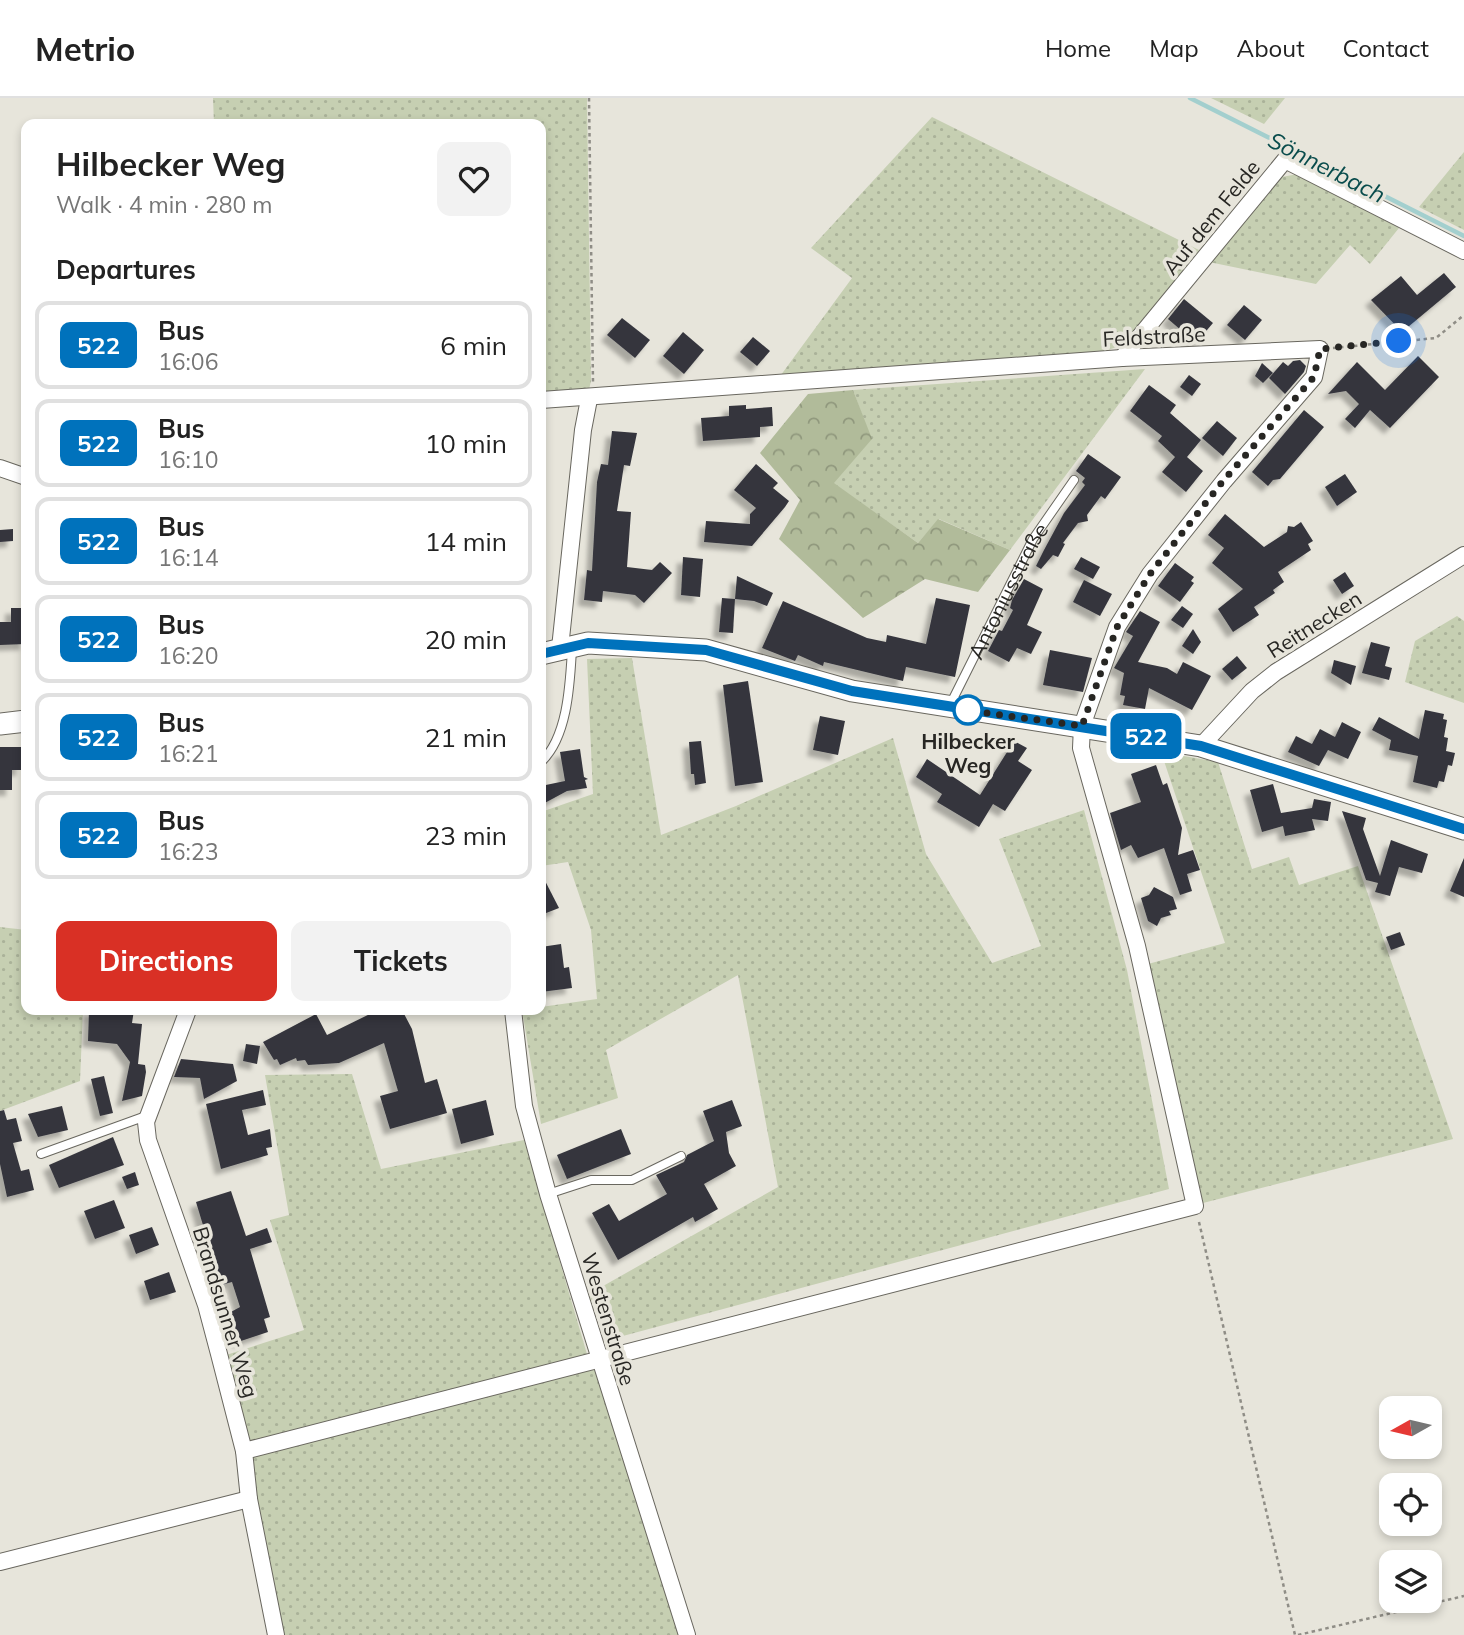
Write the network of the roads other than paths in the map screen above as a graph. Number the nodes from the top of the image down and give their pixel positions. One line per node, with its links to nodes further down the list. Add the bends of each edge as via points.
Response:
1 (1464, 251): 2 (street, Auf dem Felde, via 1285,160)
2 (1122, 358): 3 (street, Feldstraße); 13 (street, Feldstraße, via 1320,349 1314,377 1150,574 1117,627)
3 (589, 399): 4 (street, Feldstraße); 9 (street)
4 (546, 400)
5 (0, 468): 6 (street)
6 (21, 475)
7 (1074, 480): 10 (lane, Antoniusstraße, via 1032,539)
8 (1464, 555): 14 (street, Reitnecken, via 1276,672)
9 (558, 649): 10 (street, via 588,643 706,650 852,691); 15 (lane, via 562,722)
10 (949, 707): 13 (street)
11 (21, 722): 12 (street)
12 (0, 724)
13 (1082, 726): 14 (street); 23 (street, via 1081,748 1137,946 1195,1206)
14 (1201, 746): 16 (street)
15 (546, 757)
16 (1464, 829)
17 (186, 1015): 19 (street, Brandsunner Weg)
18 (514, 1015): 22 (street, Westenstraße, via 524,1106)
19 (148, 1116): 20 (lane); 24 (street, Brandsunner Weg, via 148,1140 206,1305)
20 (41, 1154)
21 (681, 1156): 22 (lane, via 632,1180 591,1180)
22 (548, 1194): 23 (street, Westenstraße)
23 (600, 1360): 24 (street); 28 (street, Westenstraße)
24 (244, 1451): 25 (street, Brandsunner Weg)
25 (249, 1499): 26 (street); 27 (street, Brandsunner Weg)
26 (0, 1562)
27 (276, 1635)
28 (687, 1635)

